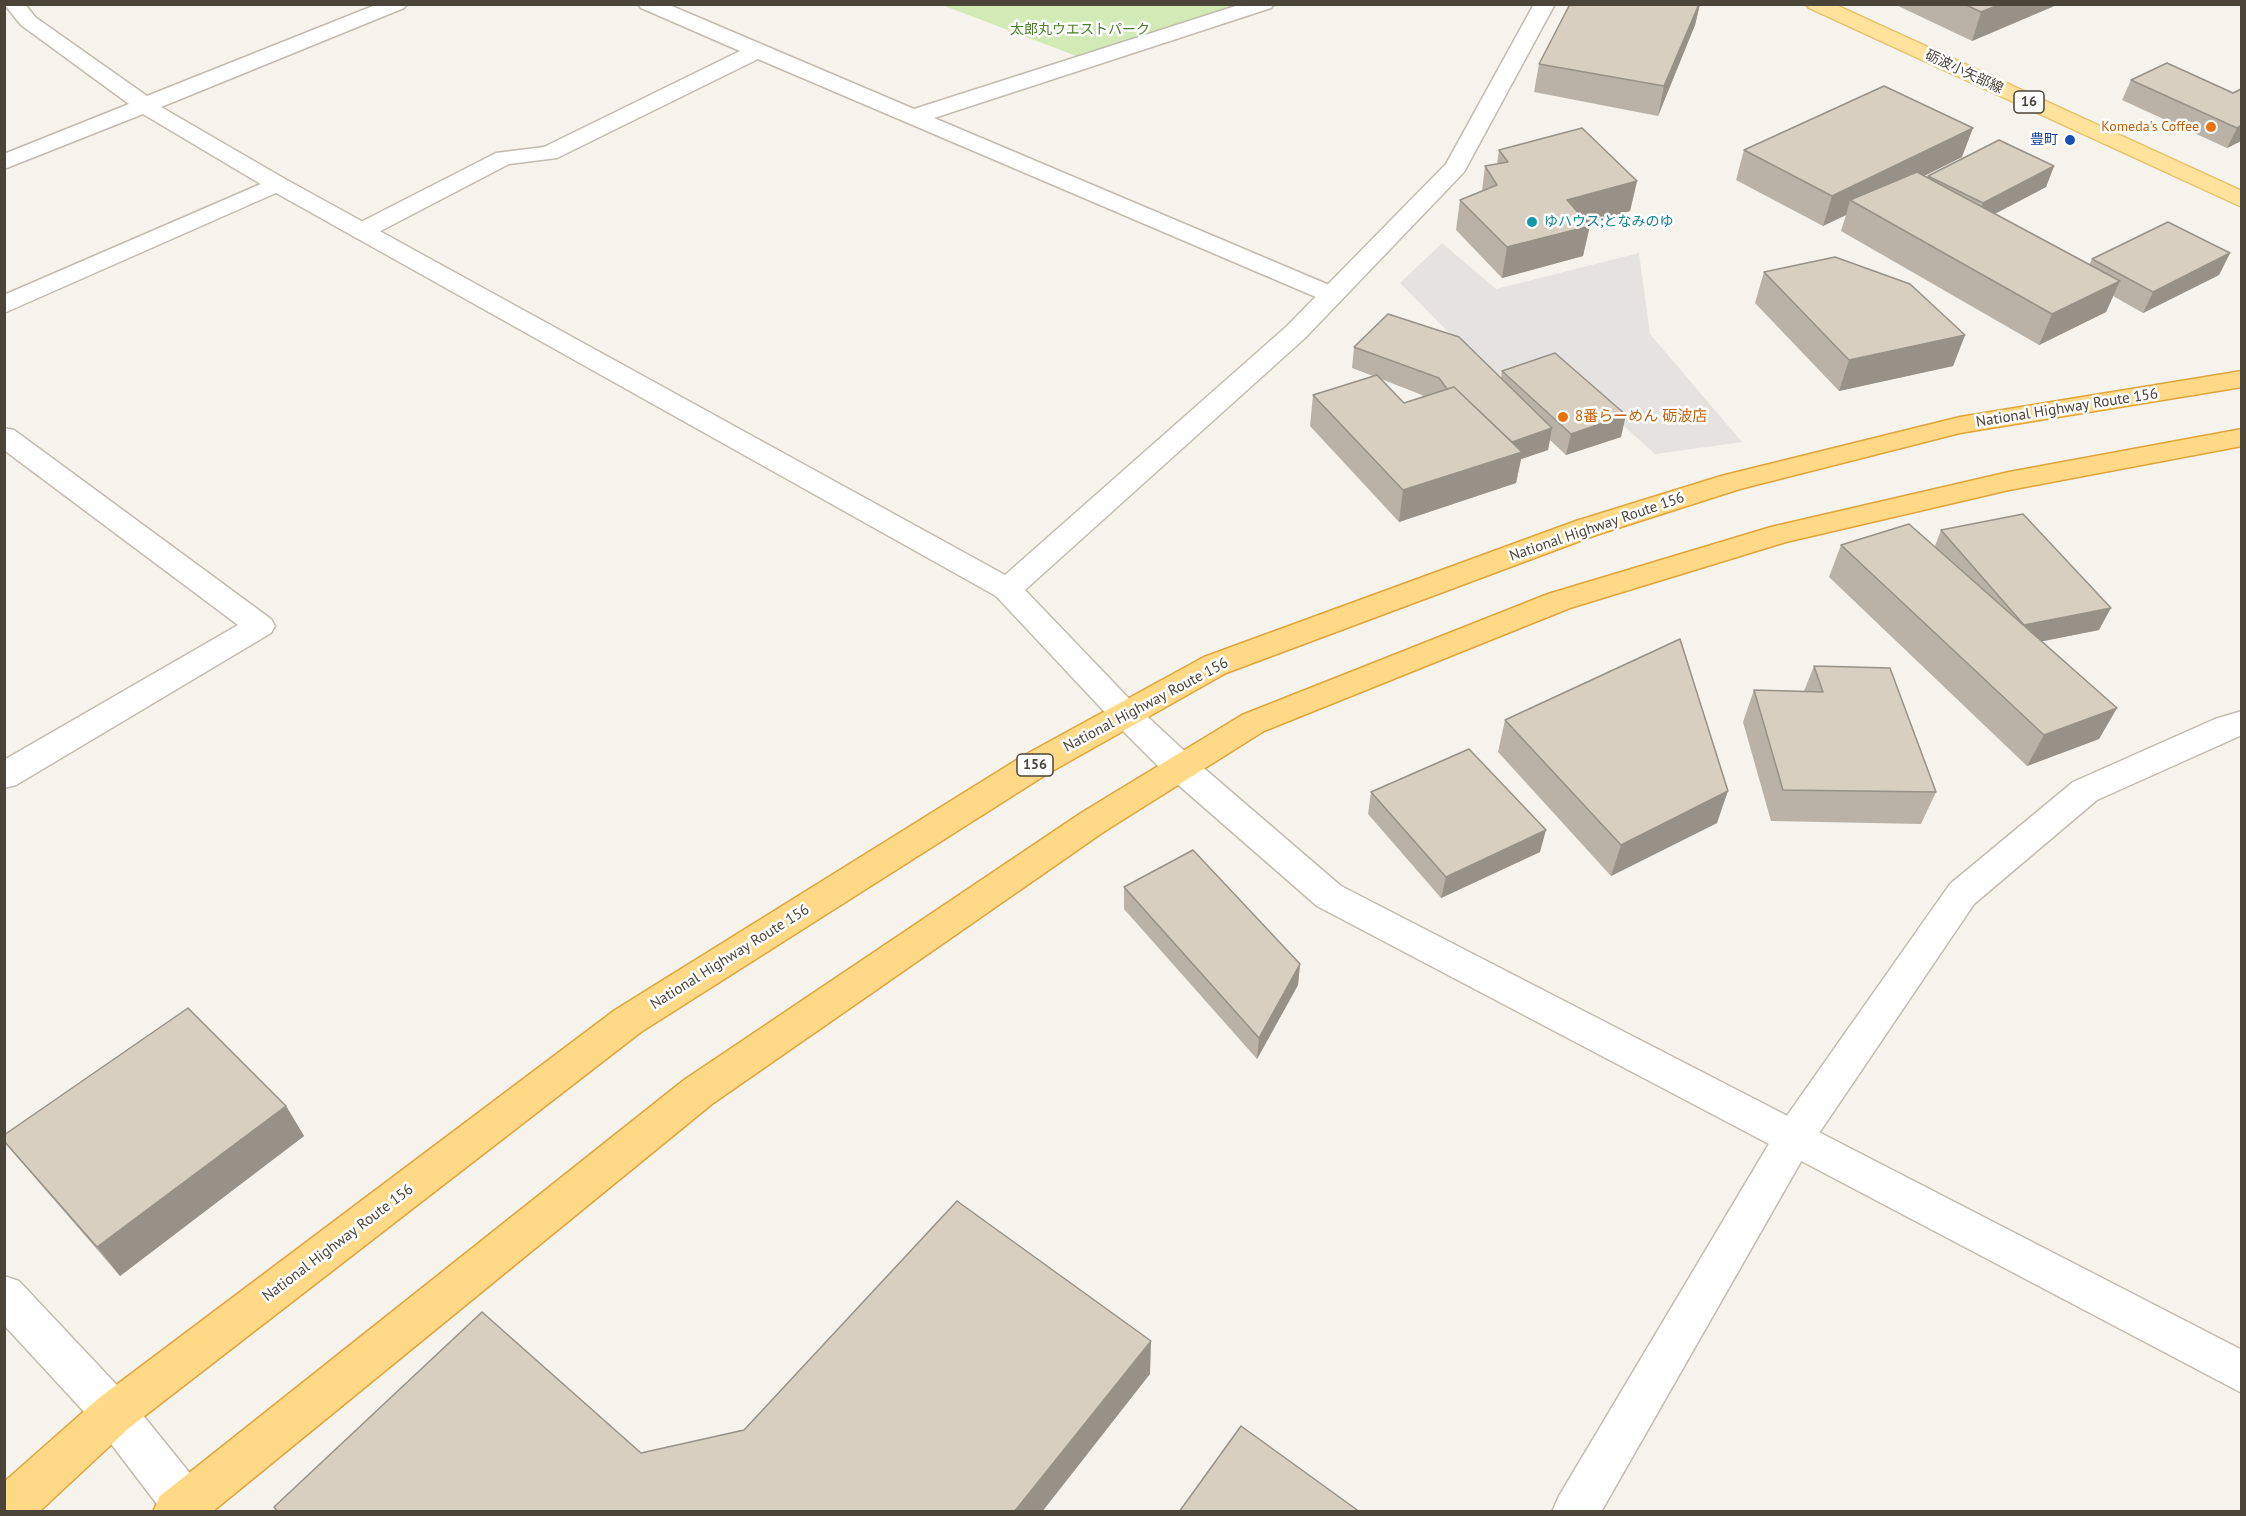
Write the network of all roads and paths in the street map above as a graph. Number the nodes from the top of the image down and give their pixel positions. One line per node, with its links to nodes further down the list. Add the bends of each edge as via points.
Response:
1 (14, 4): 8 (street, via 28,21)
2 (397, 4): 8 (street)
3 (648, 4): 7 (street)
4 (1264, 4): 9 (street)
5 (1545, 4): 14 (street, via 1456,167)
6 (1816, 4): 12 (main road, 砺波小矢部線 / 16)
7 (757, 51): 9 (street); 13 (street, via 549,153 504,158)
8 (145, 106): 10 (street); 11 (street)
9 (913, 117): 14 (street)
10 (4, 162)
11 (277, 184): 13 (street); 15 (street)
12 (2241, 200)
13 (362, 231): 19 (street)
14 (1332, 295): 19 (street, via 1296,332)
15 (4, 305)
16 (2241, 379): 20 (highway, National Highway Route 156 / 156, via 1960,425 1731,482 1586,528 1215,665)
17 (4, 436): 23 (street, via 260,626)
18 (2241, 437): 22 (highway, via 2009,482 1781,534 1570,597 1253,723)
19 (1007, 589): 20 (street)
20 (1126, 715): 22 (street); 27 (highway, National Highway Route 156 / 156, via 1035,765 628,1021)
21 (2241, 723): 24 (street, via 2085,791 1962,894)
22 (1180, 767): 24 (street, via 1329,896); 28 (highway, via 1093,822 698,1092)
23 (4, 776)
24 (1793, 1139): 26 (street); 30 (street)
25 (4, 1295): 27 (street)
26 (2241, 1373)
27 (114, 1413): 28 (street); 29 (highway, National Highway Route 156 / 156)
28 (180, 1507)
29 (5, 1512)
30 (1575, 1512)

